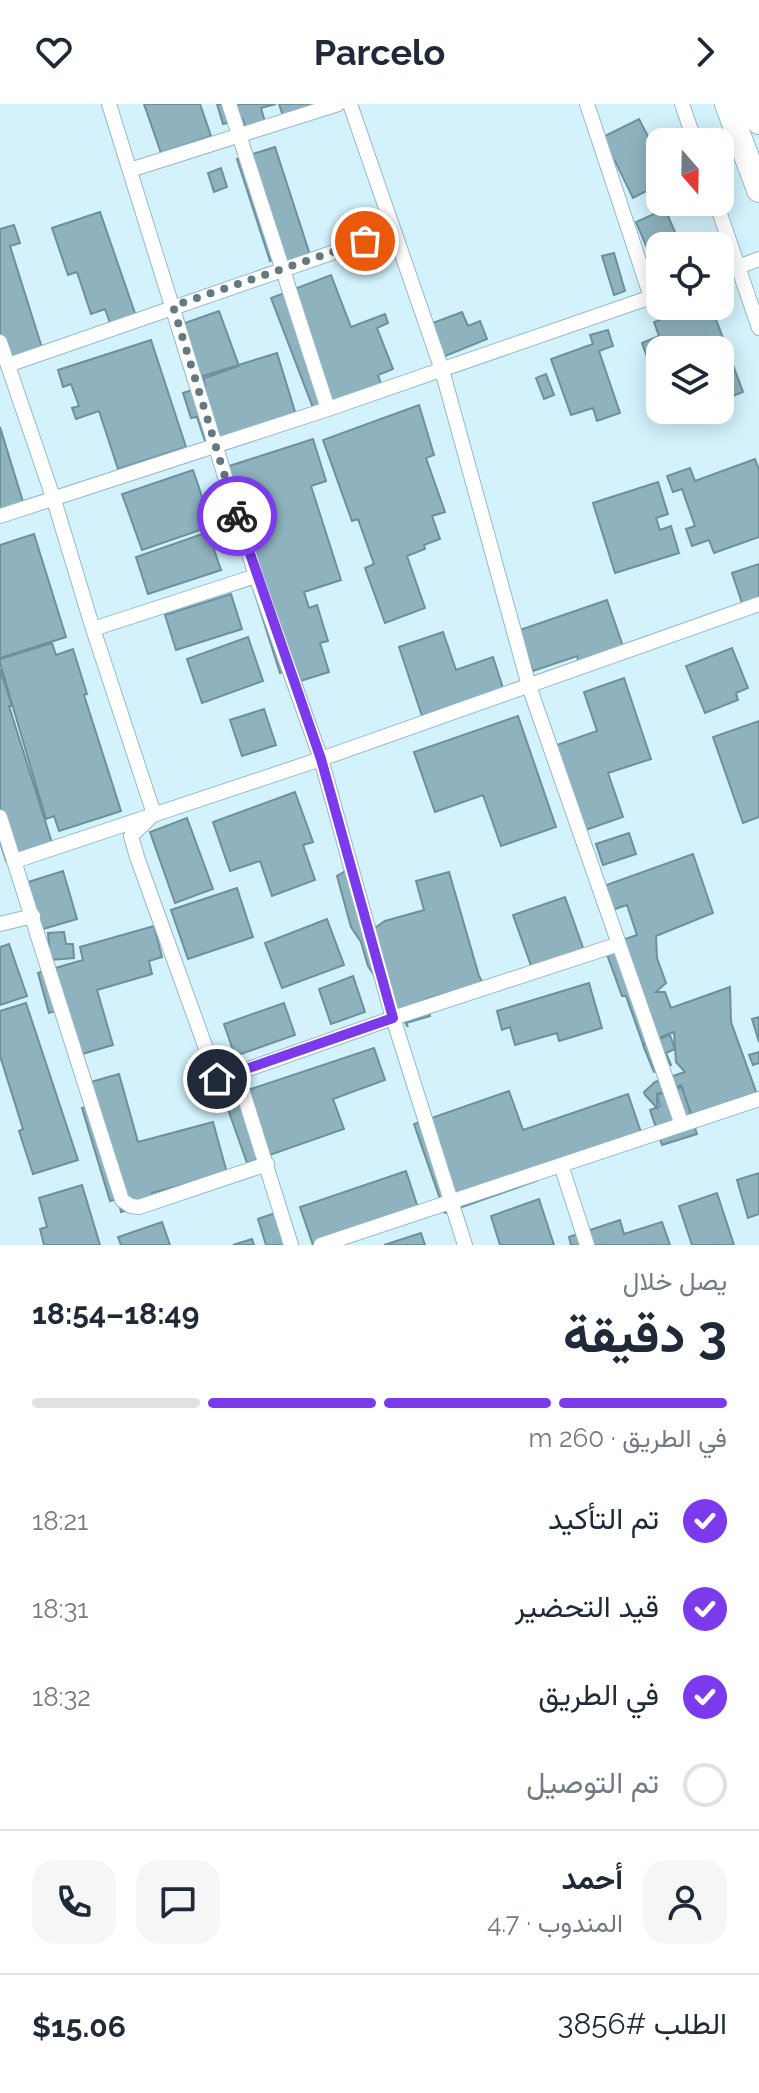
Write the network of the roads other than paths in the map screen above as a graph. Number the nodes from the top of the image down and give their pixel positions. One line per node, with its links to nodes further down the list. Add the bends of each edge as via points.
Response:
1 (109, 104): 12 (street)
2 (229, 104): 11 (street)
3 (338, 104): 11 (street)
4 (350, 104): 15 (street)
5 (587, 104): 17 (street)
6 (682, 104): 10 (street)
7 (727, 104): 13 (main road)
8 (752, 104): 9 (main road)
9 (759, 122)
10 (690, 128)
11 (239, 135): 12 (street); 20 (street)
12 (130, 170): 22 (street)
13 (759, 190)
14 (721, 216): 18 (street)
15 (392, 232): 20 (street); 26 (street)
16 (759, 259): 18 (street)
17 (646, 267)
18 (738, 268): 19 (street); 23 (street)
19 (734, 269)
20 (284, 270): 22 (street); 27 (street)
21 (646, 299): 26 (street)
22 (173, 306): 25 (street); 28 (street)
23 (759, 328)
24 (0, 342): 25 (street)
25 (8, 365): 29 (street)
26 (442, 370): 27 (street); 34 (street)
27 (328, 409): 28 (street)
28 (214, 445): 29 (street); 31 (street)
29 (54, 500): 30 (street); 33 (street)
30 (0, 516)
31 (256, 576): 33 (street); 35 (street)
32 (759, 604): 34 (street)
33 (93, 629): 36 (street)
34 (529, 686): 35 (street); 41 (street)
35 (321, 759): 36 (street); 42 (street)
36 (154, 814): 38 (street); 43 (street, via 131,836 137,857 217,1079)
37 (0, 817): 38 (street)
38 (15, 861): 39 (street)
39 (33, 916): 40 (street); 46 (street, via 126,1204 139,1207)
40 (0, 924)
41 (619, 944): 42 (street); 45 (street)
42 (393, 1018): 43 (street); 48 (street)
43 (237, 1073): 46 (street)
44 (759, 1099): 45 (street)
45 (682, 1125): 47 (street)
46 (267, 1164): 49 (street)
47 (561, 1165): 48 (street); 52 (street)
48 (451, 1203): 50 (street); 51 (street)
49 (291, 1245)
50 (321, 1245)
51 (465, 1245)
52 (587, 1245)

